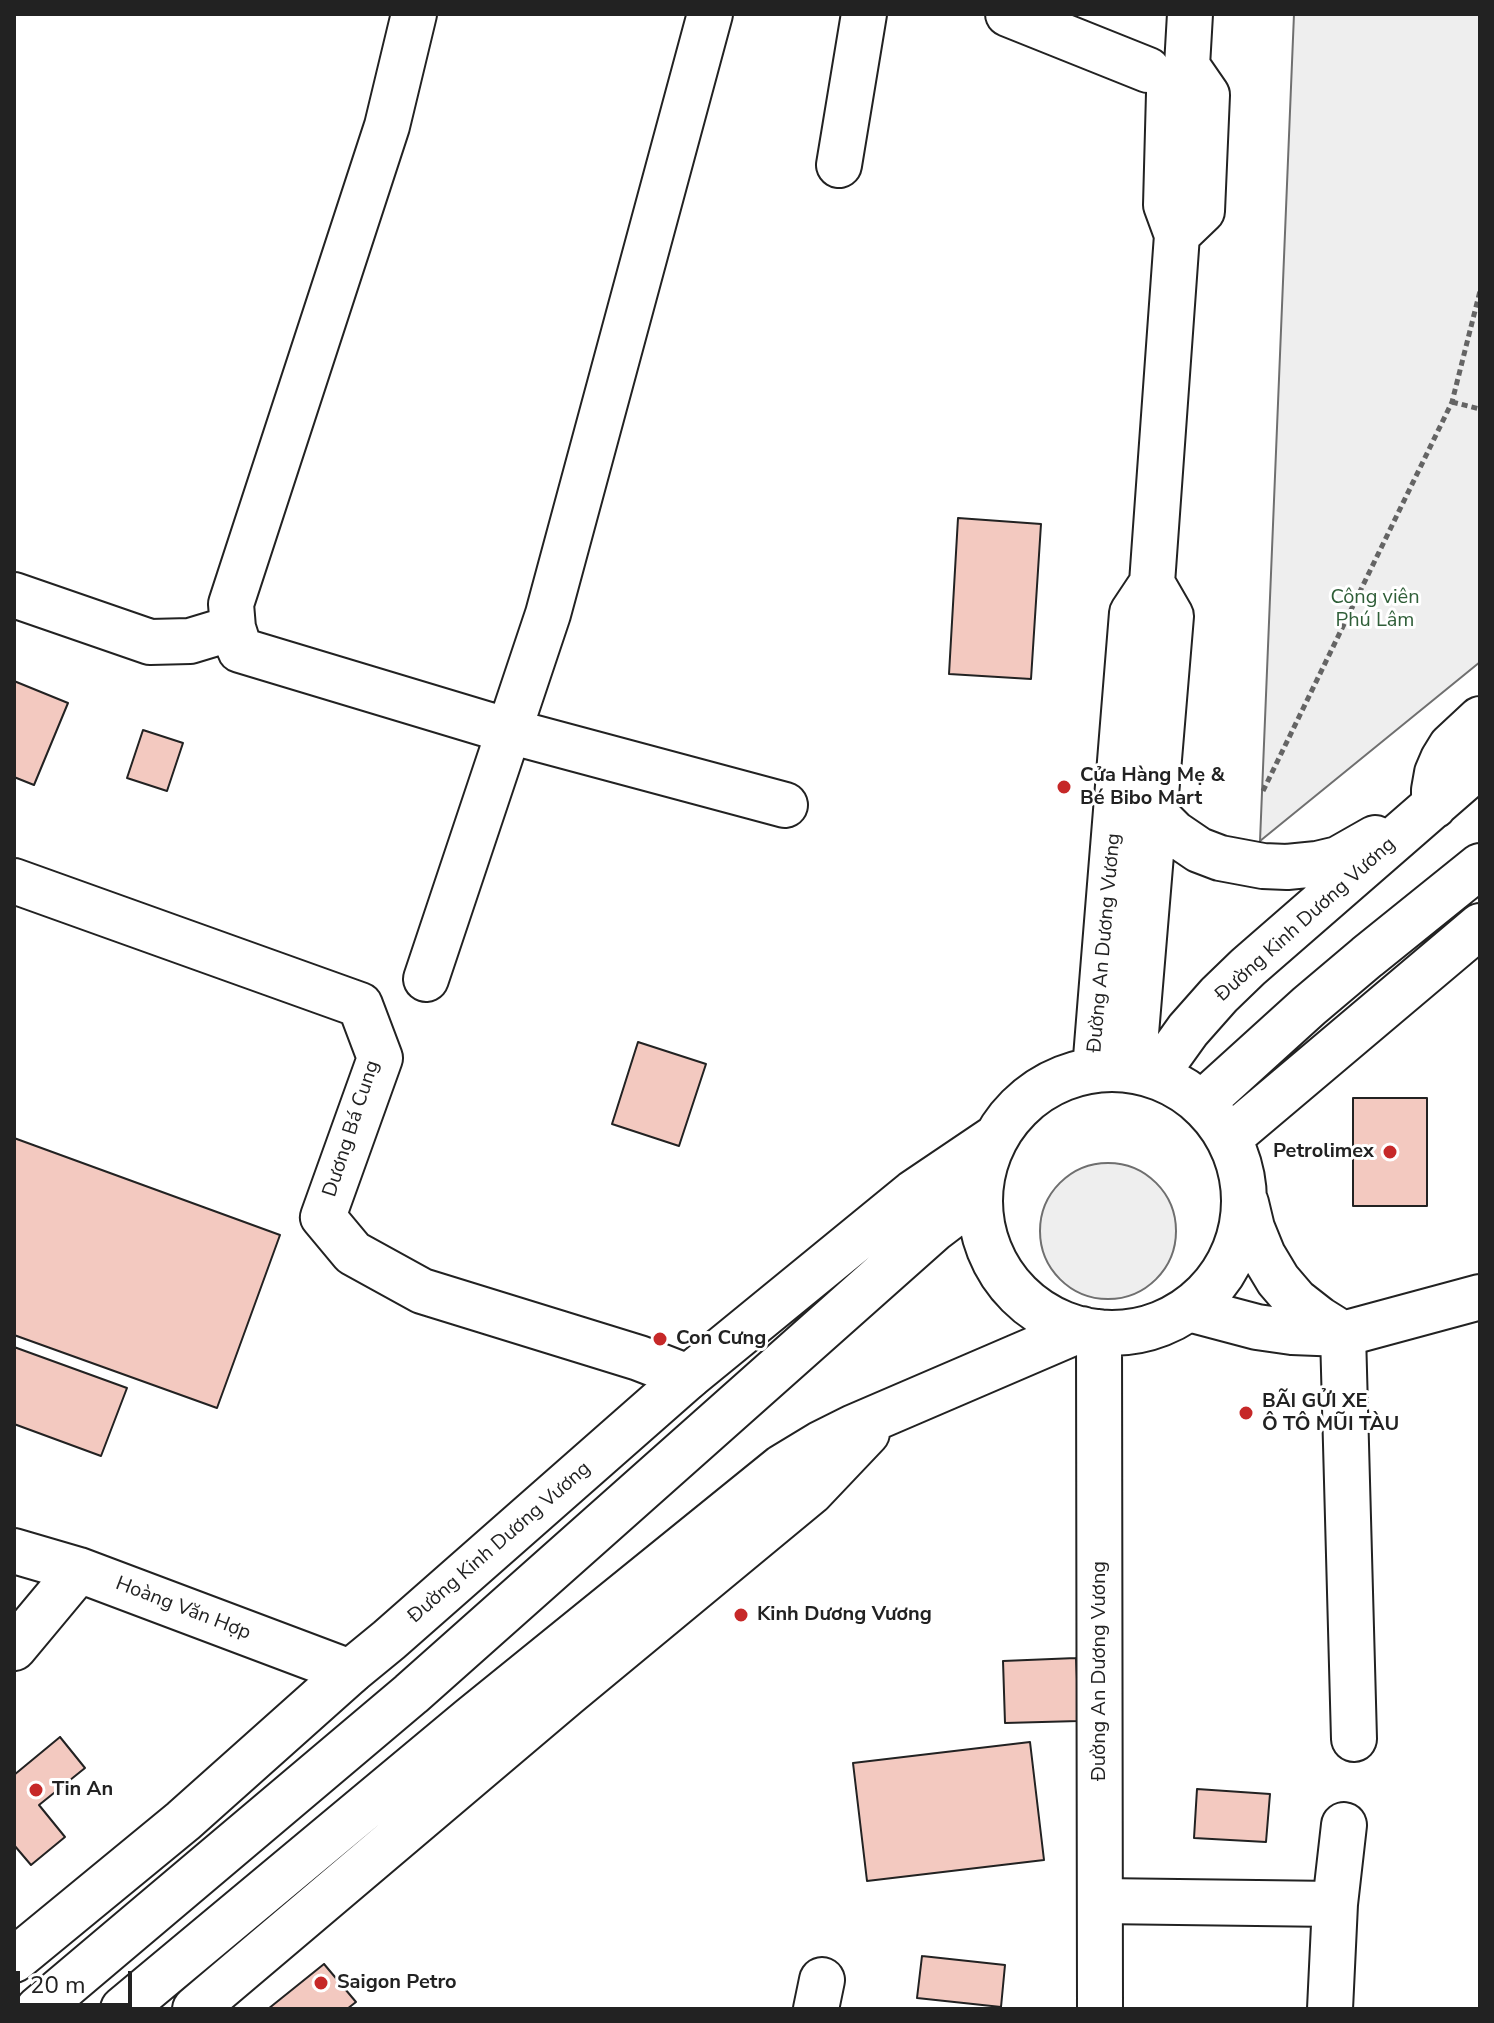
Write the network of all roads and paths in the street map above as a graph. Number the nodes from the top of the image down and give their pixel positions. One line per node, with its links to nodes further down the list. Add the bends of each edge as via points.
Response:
1 (414, 14): 13 (main road, via 387,126 231,604)
2 (710, 14): 15 (main road, via 548,614)
3 (864, 14): 7 (main road)
4 (1008, 14): 6 (main road)
5 (1190, 14): 6 (main road, Đường An Dương Vương)
6 (1168, 68): 11 (main road, Đường An Dương Vương, via 1166,205 1177,235)
7 (839, 165)
8 (1480, 291): 9 (path)
9 (1452, 402): 10 (path); 17 (path)
10 (1480, 409)
11 (1152, 583): 20 (main road, Đường An Dương Vương, via 1171,616); 25 (main road, Đường An Dương Vương, via 1132,613)
12 (14, 595): 13 (main road, via 150,642 190,641)
13 (233, 628): 15 (main road, via 240,650)
14 (1480, 719): 19 (main road, via 1443,759)
15 (509, 731): 18 (main road); 24 (main road)
16 (1480, 765): 19 (main road, Đường Kinh Dương Vương)
17 (1263, 791)
18 (785, 805)
19 (1434, 806): 20 (main road, via 1338,859 1287,867 1242,863 1199,850); 25 (main road, Đường Kinh Dương Vương, via 1229,986 1188,1030)
20 (1155, 814): 25 (main road, Đường An Dương Vương)
21 (1480, 866): 26 (main road, via 1355,967)
22 (14, 881): 35 (main road, Dương Bá Cung, via 360,1005 380,1058 323,1217 353,1253 422,1291)
23 (1480, 926): 28 (main road)
24 (426, 979)
25 (1128, 1072): 26 (main road, via 1179,1086); 27 (main road, via 1069,1076 1010,1112)
26 (1202, 1103): 28 (main road)
27 (996, 1137): 29 (main road); 35 (main road, Đường Kinh Dương Vương, via 913,1193)
28 (1229, 1138): 30 (main road, via 1241,1168)
29 (979, 1195): 33 (main road, via 990,1252 1014,1290 1050,1317); 41 (main road)
30 (1245, 1200): 32 (main road, via 1231,1262 1208,1294); 34 (main road, via 1263,1255 1278,1280 1296,1301)
31 (1480, 1297): 34 (main road)
32 (1189, 1309): 33 (main road, via 1132,1332); 34 (main road, via 1257,1327)
33 (1091, 1331): 36 (main road); 44 (main road, Đường An Dương Vương)
34 (1343, 1334): 42 (main road)
35 (688, 1377): 40 (main road, Đường Kinh Dương Vương)
36 (884, 1414): 48 (main road, via 782,1467); 49 (main road, via 811,1492)
37 (14, 1551): 38 (main road, Hoàng Văn Hợp)
38 (79, 1570): 39 (main road); 40 (main road, Hoàng Văn Hợp)
39 (14, 1648)
40 (350, 1672): 41 (main road, Hoàng Văn Hợp); 46 (main road, Đường Kinh Dương Vương, via 183,1821)
41 (411, 1694): 47 (main road)
42 (1354, 1739)
43 (1344, 1825): 45 (main road)
44 (1100, 1901): 45 (main road); 50 (main road, Đường An Dương Vương)
45 (1335, 1904): 51 (main road)
46 (14, 1960)
47 (38, 2009)
48 (123, 2009)
49 (195, 2009)
50 (1100, 2009)
51 (1330, 2009)

